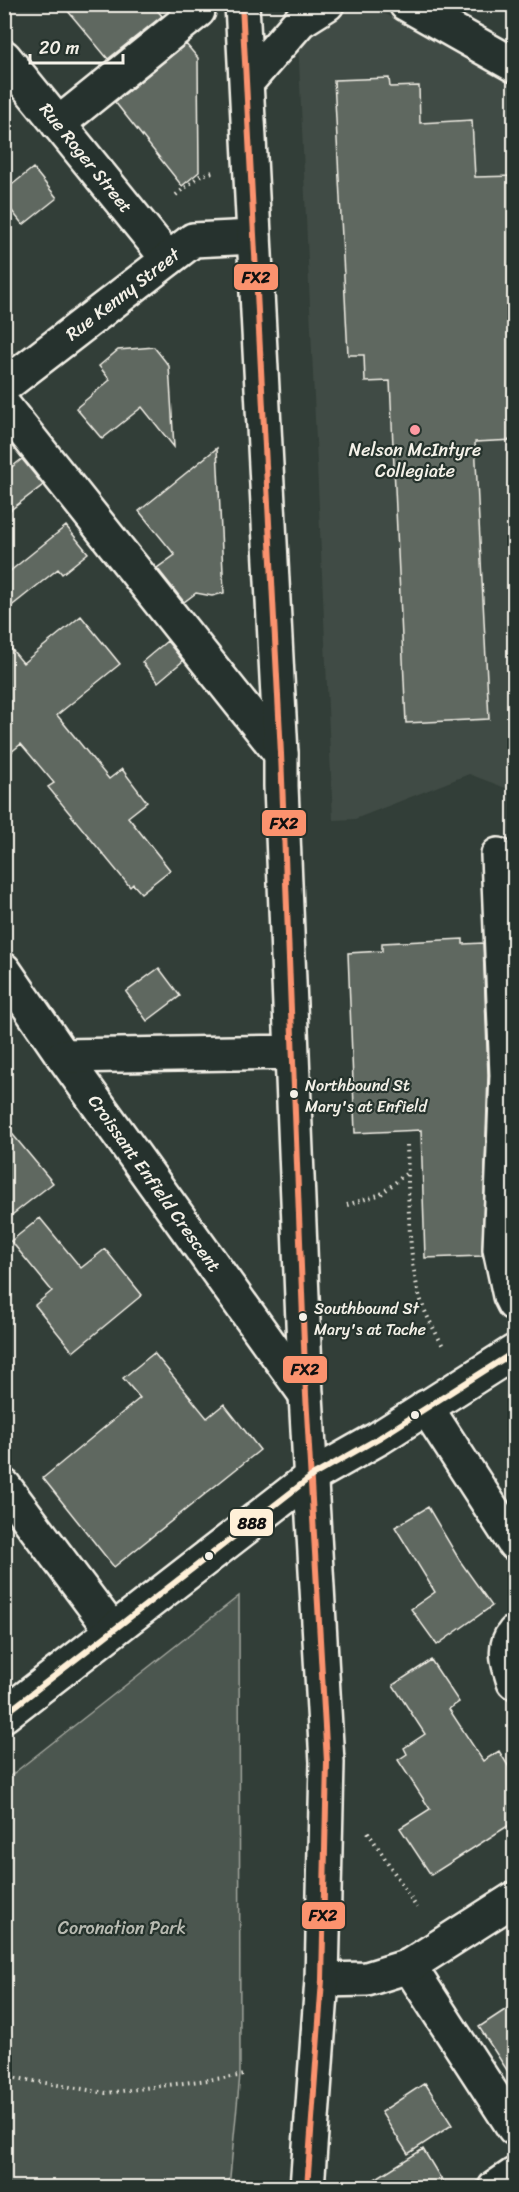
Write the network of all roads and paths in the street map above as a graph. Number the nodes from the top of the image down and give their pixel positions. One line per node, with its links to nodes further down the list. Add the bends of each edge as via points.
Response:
1 (327, 4): 7 (main road, via 300,21)
2 (195, 8): 4 (main road); 8 (main road)
3 (418, 8): 6 (main road)
4 (243, 15): 7 (main road)
5 (4, 57): 8 (main road, Rue Roger Street)
6 (514, 65)
7 (247, 82): 11 (main road)
8 (58, 124): 12 (main road, Rue Roger Street)
9 (213, 172): 10 (path)
10 (176, 195)
11 (254, 237): 12 (main road, Rue Kenny Street, via 193,240); 15 (main road)
12 (168, 259): 13 (main road, Rue Kenny Street)
13 (4, 386)
14 (4, 406): 15 (main road)
15 (281, 754): 18 (main road)
16 (498, 855): 20 (main road)
17 (4, 970): 19 (main road, Croissant Enfield Crescent)
18 (292, 1052): 19 (main road); 27 (main road)
19 (63, 1056): 27 (main road, Croissant Enfield Crescent)
20 (511, 1072): 24 (main road, via 500,1250)
21 (407, 1145): 22 (path)
22 (408, 1172): 23 (path, via 381,1194); 25 (path, via 419,1295)
23 (347, 1205)
24 (514, 1304)
25 (443, 1346)
26 (514, 1352): 28 (main road)
27 (306, 1395): 29 (main road)
28 (426, 1407): 29 (main road); 31 (main road)
29 (312, 1476): 32 (main road); 40 (main road, via 327,1762)
30 (4, 1486): 32 (main road)
31 (514, 1542)
32 (112, 1630): 35 (main road)
33 (514, 1633): 34 (main road, via 507,1661)
34 (514, 1682)
35 (4, 1715)
36 (368, 1832): 38 (path)
37 (514, 1899): 39 (main road)
38 (417, 1908)
39 (409, 1966): 40 (main road, via 367,1979); 43 (main road)
40 (322, 1980): 45 (main road)
41 (246, 2075): 42 (path, via 106,2093)
42 (4, 2076)
43 (514, 2128)
44 (514, 2175): 46 (main road)
45 (307, 2187)
46 (495, 2187)

